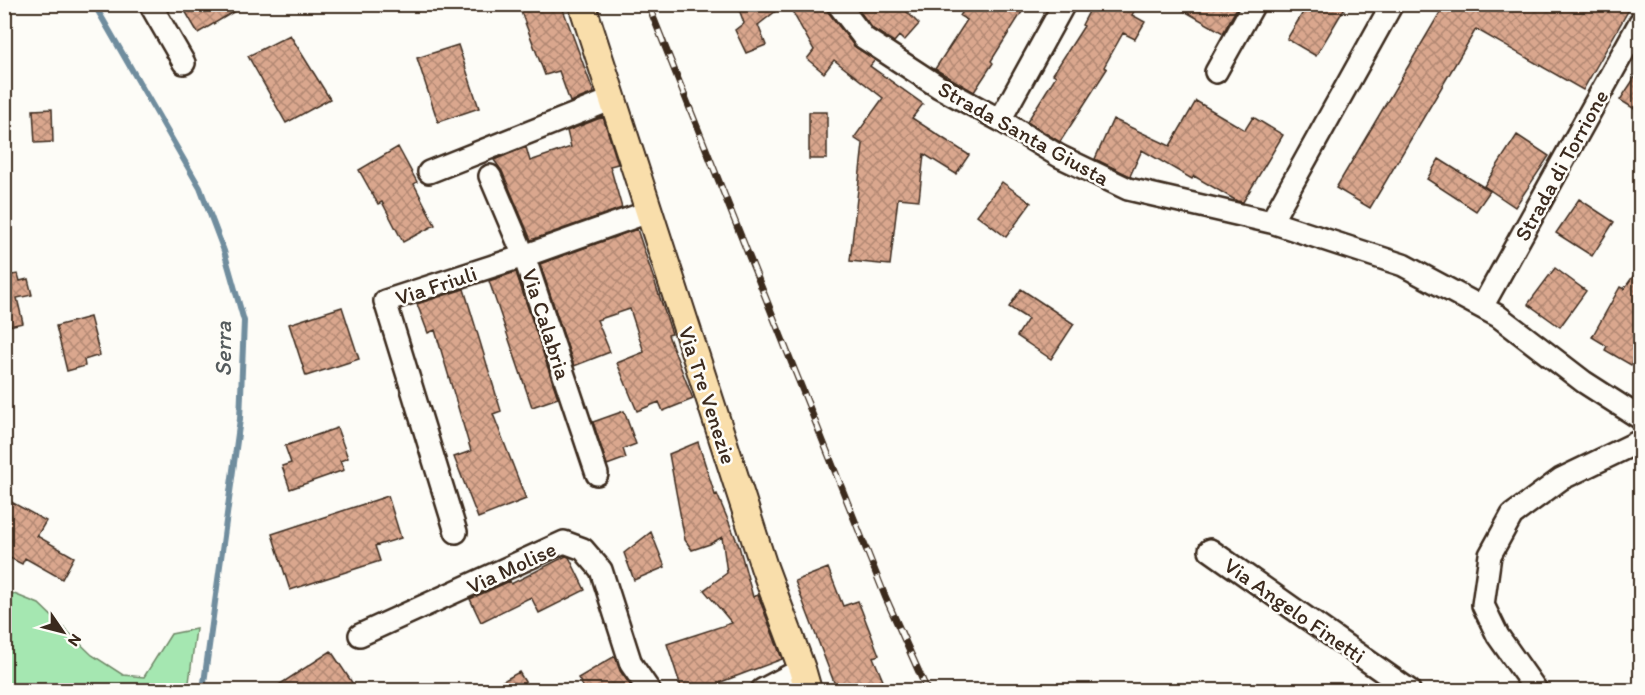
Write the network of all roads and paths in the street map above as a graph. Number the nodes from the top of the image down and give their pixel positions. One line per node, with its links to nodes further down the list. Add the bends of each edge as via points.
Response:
1 (150, 4): 8 (street)
2 (582, 4): 10 (main road, Via Tre Venezie)
3 (838, 4): 11 (street, Strada Santa Giusta, via 864,38 939,87)
4 (1064, 4): 11 (street)
5 (1254, 4): 9 (street)
6 (1392, 4): 15 (street)
7 (1641, 22): 17 (street, Strada di Torrione)
8 (184, 63)
9 (1216, 72)
10 (613, 99): 12 (street); 14 (main road, Via Tre Venezie)
11 (1000, 120): 15 (street, Strada Santa Giusta, via 1059,156 1128,189)
12 (429, 172)
13 (490, 176): 16 (street, Via Calabria)
14 (648, 212): 16 (street, Via Friuli); 24 (main road, Via Tre Venezie)
15 (1271, 222): 17 (street, Strada Santa Giusta, via 1403,265)
16 (525, 256): 20 (street, Via Calabria); 21 (street, Via Friuli, via 385,301)
17 (1482, 307): 18 (street, Strada Santa Giusta, via 1584,382)
18 (1641, 418)
19 (1641, 441): 28 (street, via 1561,479 1512,514 1490,555 1484,605 1498,636)
20 (597, 474)
21 (456, 532)
22 (1210, 550): 27 (street, Via Angelo Finetti)
23 (360, 635): 25 (street, Via Molise, via 564,542 583,549 601,570 631,664)
24 (805, 680): 26 (street)
25 (649, 690)
26 (762, 690)
27 (1409, 690)
28 (1536, 690)

